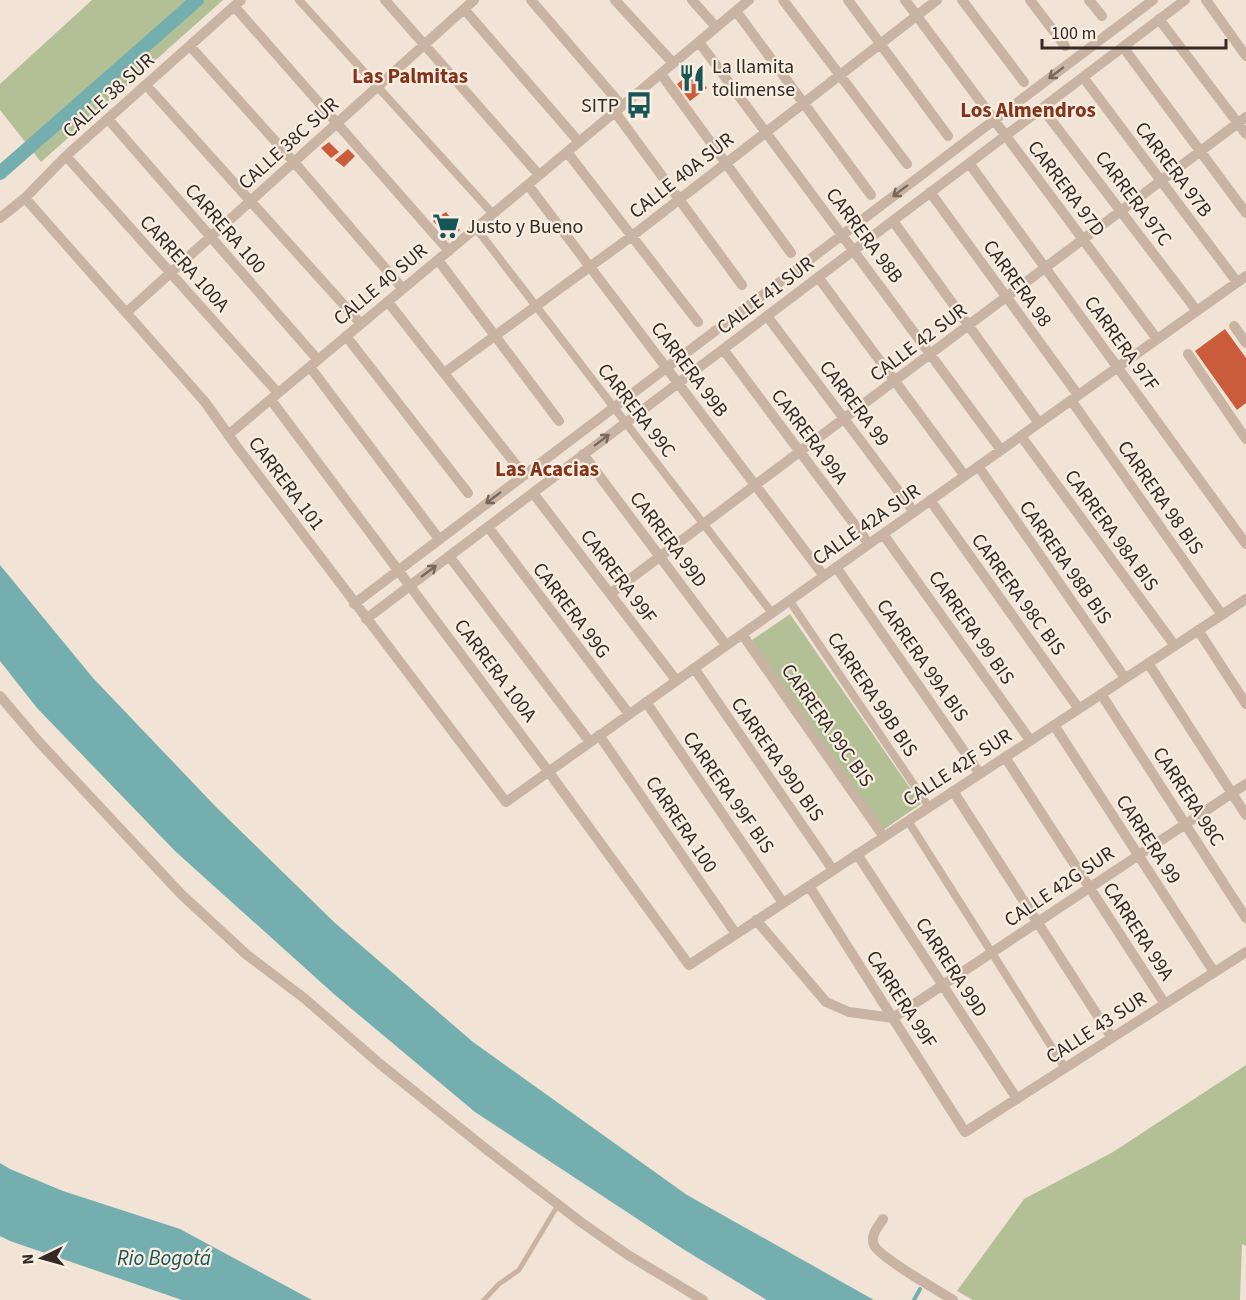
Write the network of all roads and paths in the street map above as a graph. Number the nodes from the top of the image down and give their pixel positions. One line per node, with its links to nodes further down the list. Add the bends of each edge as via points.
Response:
1 (299, 0): 38 (street)
2 (385, 0): 27 (street)
3 (474, 0): 19 (street, CALLE 38C SUR)
4 (531, 0): 41 (street)
5 (615, 0): 32 (street)
6 (692, 0): 24 (street)
7 (749, 0): 20 (street, CALLE 40 SUR)
8 (783, 0): 34 (street)
9 (848, 0): 26 (street)
10 (906, 0): 21 (street, CARRERA 97D)
11 (937, 0): 21 (street, CALLE 40A SUR)
12 (962, 0): 36 (street)
13 (1030, 0): 29 (street)
14 (1089, 0): 22 (street)
15 (1153, 0): 43 (street, CALLE 41 SUR, one-way to 43)
16 (1185, 0): 23 (street, CALLE 41 SUR)
17 (1206, 0): 31 (street)
18 (237, 3): 28 (street, CALLE 38 SUR); 45 (street)
19 (464, 9): 27 (street, CALLE 38C SUR); 50 (street)
20 (736, 11): 24 (street, CALLE 40 SUR); 39 (street)
21 (917, 15): 26 (street, CALLE 40A SUR); 43 (street, CARRERA 97D)
22 (1102, 16)
23 (1160, 19): 30 (street, CALLE 41 SUR); 44 (street)
24 (716, 27): 25 (street, CALLE 40 SUR)
25 (699, 42): 32 (street, CALLE 40 SUR); 46 (street, CARRERA 98B)
26 (881, 43): 34 (street, CALLE 40A SUR); 49 (street)
27 (424, 45): 38 (street, CALLE 38C SUR); 58 (street)
28 (190, 46): 37 (street, CALLE 38 SUR); 54 (street)
29 (1065, 46)
30 (1123, 47): 35 (street, CALLE 41 SUR); 52 (street)
31 (1246, 56)
32 (673, 63): 33 (street, CALLE 40 SUR)
33 (661, 74): 41 (street, CALLE 40 SUR); 55 (street)
34 (840, 75): 39 (street, CALLE 40A SUR); 57 (street)
35 (1083, 77): 40 (street, CALLE 41 SUR); 59 (street, CARRERA 97B)
36 (1024, 82)
37 (146, 85): 42 (street, CALLE 38 SUR); 65 (street)
38 (377, 87): 45 (street, CALLE 38C SUR); 68 (street)
39 (804, 104): 46 (street, CALLE 40A SUR); 62 (street)
40 (1042, 108): 48 (street, CALLE 41 SUR); 66 (street, CARRERA 97C)
41 (619, 109): 50 (street, CALLE 40 SUR); 64 (street)
42 (108, 119): 53 (street, CALLE 38 SUR); 74 (street, CARRERA 100)
43 (994, 120): 48 (street, CARRERA 97D); 72 (street, CALLE 41 SUR, one-way to 72)
44 (1242, 120): 47 (street); 52 (street, CALLE 42 SUR)
45 (337, 123): 54 (street, CALLE 38C SUR); 77 (street)
46 (766, 132): 55 (street, CALLE 40A SUR); 72 (street, CARRERA 98B)
47 (1246, 134)
48 (1006, 135): 56 (street, CALLE 41 SUR); 75 (street, CARRERA 97D)
49 (948, 136)
50 (579, 142): 51 (street, CALLE 40 SUR)
51 (567, 152): 58 (street, CALLE 40 SUR); 73 (street)
52 (1200, 152): 59 (street, CALLE 42 SUR); 67 (street)
53 (66, 156): 63 (street, CALLE 38 SUR); 82 (street, CARRERA 100A)
54 (294, 162): 65 (street, CALLE 38C SUR); 86 (street)
55 (726, 162): 64 (street, CALLE 40A SUR); 78 (street)
56 (969, 163): 61 (street, CALLE 41 SUR); 81 (street, CARRERA 97F)
57 (907, 164)
58 (539, 175): 60 (street, CALLE 40 SUR)
59 (1161, 181): 66 (street, CALLE 42 SUR); 84 (street, CARRERA 97B)
60 (528, 185): 68 (street, CALLE 40 SUR); 80 (street, CARRERA 99B)
61 (930, 192): 70 (street, CALLE 41 SUR); 87 (street, CARRERA 98)
62 (871, 195)
63 (25, 198): 69 (street, CALLE 38 SUR); 91 (street, CARRERA 101)
64 (678, 198): 73 (street, CALLE 40A SUR); 85 (street)
65 (251, 201): 74 (street, CALLE 38C SUR); 94 (street)
66 (1121, 211): 75 (street, CALLE 42 SUR); 90 (street, CARRERA 97C)
67 (1246, 213)
68 (493, 214): 71 (street, CALLE 40 SUR)
69 (0, 218)
70 (892, 221): 76 (street, CALLE 41 SUR); 95 (street)
71 (476, 228): 77 (street, CALLE 40 SUR); 89 (street, CARRERA 99C)
72 (842, 235): 76 (street, CARRERA 98B); 106 (street, CALLE 41 SUR)
73 (632, 236): 80 (street, CALLE 40A SUR); 93 (street)
74 (211, 237): 82 (street, CALLE 38C SUR); 104 (street, CARRERA 100)
75 (1083, 240): 81 (street, CALLE 42 SUR); 99 (street, CARRERA 97D)
76 (854, 250): 83 (street, CALLE 41 SUR); 103 (street, CARRERA 98B)
77 (449, 251): 79 (street, CALLE 40 SUR)
78 (791, 253)
79 (438, 260): 86 (street, CALLE 40 SUR); 98 (street)
80 (589, 266): 89 (street, CALLE 40A SUR); 106 (street, CARRERA 99B)
81 (1046, 268): 87 (street, CALLE 42 SUR); 105 (street, CARRERA 97F)
82 (170, 273): 91 (street, CALLE 38C SUR); 110 (street, CARRERA 100A)
83 (818, 278): 92 (street, CALLE 41 SUR); 108 (street)
84 (1241, 279): 90 (street, CALLE 42A SUR)
85 (742, 285)
86 (403, 289): 88 (street, CALLE 40 SUR)
87 (1006, 298): 95 (street, CALLE 42 SUR); 111 (street, CARRERA 98)
88 (388, 302): 94 (street, CALLE 40 SUR); 107 (street)
89 (536, 306): 98 (street, CALLE 40A SUR); 112 (street, CARRERA 99C)
90 (1197, 311): 99 (street, CALLE 42A SUR)
91 (127, 312): 117 (street, CARRERA 101, via 205,402)
92 (767, 316): 101 (street, CALLE 41 SUR); 113 (street, CARRERA 99)
93 (698, 322)
94 (361, 324): 97 (street, CALLE 40 SUR)
95 (969, 326): 103 (street, CALLE 42 SUR); 116 (street)
96 (1234, 326): 100 (street)
97 (346, 336): 104 (street, CALLE 40 SUR); 127 (street)
98 (495, 336): 107 (street, CALLE 40A SUR); 114 (street)
99 (1157, 339): 105 (street, CALLE 42A SUR)
100 (1246, 343)
101 (723, 349): 109 (street, CALLE 41 SUR); 121 (street, CARRERA 99A)
102 (1188, 354): 119 (street)
103 (931, 355): 108 (street, CALLE 42 SUR); 120 (street, CARRERA 98B)
104 (314, 363): 110 (street, CALLE 40 SUR); 134 (street, CARRERA 100)
105 (1118, 367): 111 (street, CALLE 42A SUR); 136 (street, CARRERA 97F)
106 (666, 368): 109 (street, CARRERA 99B); 112 (street, CALLE 41 SUR)
107 (444, 374): 124 (street)
108 (894, 381): 113 (street, CALLE 42 SUR); 125 (street)
109 (678, 383): 115 (street, CALLE 41 SUR); 126 (street, CARRERA 99B)
110 (274, 396): 117 (street, CALLE 40 SUR); 140 (street, CARRERA 100A)
111 (1074, 398): 116 (street, CALLE 42A SUR); 148 (street, CARRERA 98 BIS)
112 (614, 408): 115 (street, CARRERA 99C); 124 (street, CALLE 41 SUR)
113 (844, 419): 121 (street, CALLE 42 SUR); 130 (street, CARRERA 99)
114 (559, 421)
115 (625, 423): 122 (street, CALLE 41 SUR, one-way to 115); 131 (street, CARRERA 99C)
116 (1039, 423): 118 (street, CALLE 42A SUR)
117 (228, 435): 146 (street, CARRERA 101)
118 (1021, 435): 120 (street, CALLE 42A SUR); 153 (street, CARRERA 98A BIS)
119 (1246, 439)
120 (1001, 450): 123 (street, CALLE 42A SUR)
121 (800, 452): 126 (street, CALLE 42 SUR); 135 (street, CARRERA 99A)
122 (583, 454): 128 (street, CALLE 41 SUR); 138 (street, CARRERA 99D)
123 (978, 466): 125 (street, CALLE 42A SUR); 156 (street, CARRERA 98B BIS)
124 (524, 475): 134 (street, CALLE 41 SUR, one-way to 134)
125 (965, 476): 129 (street, CALLE 42A SUR)
126 (755, 485): 131 (street, CALLE 42 SUR); 141 (street, CARRERA 99B)
127 (468, 493)
128 (532, 493): 132 (street, CALLE 41 SUR); 143 (street, CARRERA 99F)
129 (930, 500): 130 (street, CALLE 42A SUR); 162 (street, CARRERA 98C BIS)
130 (914, 512): 133 (street, CALLE 42A SUR)
131 (703, 524): 138 (street, CALLE 42 SUR); 147 (street, CARRERA 99C)
132 (488, 527): 137 (street, CALLE 41 SUR); 163 (street, CARRERA 99G)
133 (883, 534): 135 (street, CALLE 42A SUR); 166 (street, CARRERA 99 BIS)
134 (439, 539): 140 (street, CALLE 41 SUR)
135 (869, 544): 139 (street, CALLE 42A SUR)
136 (1246, 544)
137 (449, 556): 142 (street, CALLE 41 SUR, one-way to 137); 167 (street)
138 (659, 556): 143 (street, CALLE 42 SUR); 152 (street, CARRERA 99D)
139 (836, 567): 141 (street, CALLE 42A SUR); 170 (street, CARRERA 99A BIS)
140 (399, 570): 142 (street, CARRERA 100A); 146 (street, CALLE 41 SUR)
141 (824, 576): 144 (street, CALLE 42A SUR)
142 (410, 585): 149 (street, CALLE 41 SUR); 169 (street, CARRERA 100A)
143 (610, 594): 157 (street, CARRERA 99F)
144 (789, 600): 147 (street, CALLE 42A SUR); 175 (street, CARRERA 99B BIS)
145 (1245, 602): 148 (street, CALLE 42F SUR)
146 (354, 603): 149 (street, CARRERA 101)
147 (772, 613): 151 (street, CALLE 42A SUR)
148 (1222, 615): 150 (street, CALLE 42F SUR)
149 (366, 619): 174 (street, CARRERA 101)
150 (1198, 630): 153 (street, CALLE 42F SUR); 161 (street)
151 (742, 634): 152 (street, CALLE 42A SUR); 179 (street, CARRERA 99C BIS)
152 (726, 645): 155 (street, CALLE 42A SUR)
153 (1174, 646): 154 (street, CALLE 42F SUR)
154 (1148, 663): 156 (street, CALLE 42F SUR); 173 (street)
155 (694, 668): 157 (street, CALLE 42A SUR); 182 (street, CARRERA 99D BIS)
156 (1125, 678): 158 (street, CALLE 42F SUR)
157 (676, 680): 160 (street, CALLE 42A SUR)
158 (1101, 694): 162 (street, CALLE 42F SUR); 178 (street, CARRERA 98C)
159 (0, 696): 201 (street, via 181,894 247,956)
160 (646, 702): 163 (street, CALLE 42A SUR); 185 (street, CARRERA 99F BIS)
161 (1246, 704)
162 (1079, 709): 164 (street, CALLE 42F SUR)
163 (629, 714): 165 (street, CALLE 42A SUR)
164 (1054, 725): 166 (street, CALLE 42F SUR); 181 (street, CARRERA 99)
165 (599, 735): 167 (street, CALLE 42A SUR); 189 (street, CARRERA 100)
166 (1030, 740): 168 (street, CALLE 42F SUR)
167 (590, 742): 169 (street, CALLE 42A SUR)
168 (1005, 757): 170 (street, CALLE 42F SUR); 184 (street, CARRERA 99A)
169 (548, 771): 174 (street, CALLE 42A SUR); 192 (street, CARRERA 100A)
170 (980, 774): 172 (street, CALLE 42F SUR)
171 (1246, 784): 173 (street, CALLE 42G SUR)
172 (953, 791): 175 (street, CALLE 42F SUR); 188 (street)
173 (1232, 794): 176 (street); 178 (street, CALLE 42G SUR)
174 (506, 801)
175 (929, 807): 177 (street, CALLE 42F SUR)
176 (1246, 815)
177 (908, 821): 179 (street, CALLE 42F SUR); 190 (street)
178 (1185, 824): 181 (street, CALLE 42G SUR); 186 (street, CARRERA 98C)
179 (884, 837): 180 (street, CALLE 42F SUR)
180 (857, 854): 182 (street, CALLE 42F SUR); 194 (street, CARRERA 99D)
181 (1138, 855): 184 (street, CALLE 42G SUR); 193 (street, CARRERA 99)
182 (833, 870): 183 (street, CALLE 42F SUR)
183 (809, 886): 185 (street, CALLE 42F SUR); 196 (street, CARRERA 99F)
184 (1089, 888): 188 (street, CALLE 42G SUR); 195 (street, CARRERA 99A)
185 (783, 903): 187 (street, CALLE 42F SUR)
186 (1246, 918)
187 (756, 920): 189 (street, CALLE 42F SUR); 196 (street, via 826,1002 849,1012)
188 (1037, 922): 190 (street, CALLE 42G SUR); 197 (street)
189 (736, 934): 192 (street, CALLE 42F SUR)
190 (991, 952): 194 (street, CALLE 42G SUR); 198 (street)
191 (1246, 952): 193 (street, CALLE 43 SUR)
192 (689, 965)
193 (1214, 972): 195 (street, CALLE 43 SUR)
194 (943, 985): 196 (street, CALLE 42G SUR); 199 (street, CARRERA 99D)
195 (1165, 1004): 197 (street, CALLE 43 SUR)
196 (893, 1018): 200 (street, CARRERA 99F)
197 (1112, 1038): 198 (street, CALLE 43 SUR)
198 (1065, 1068): 199 (street, CALLE 43 SUR)
199 (1017, 1098): 200 (street, CALLE 43 SUR)
200 (965, 1132)
201 (558, 1205): 203 (lane, via 519,1270); 204 (street, via 628,1255)
202 (883, 1219): 205 (street, via 873,1236 874,1247)
203 (484, 1300)
204 (703, 1300)
205 (953, 1300)

